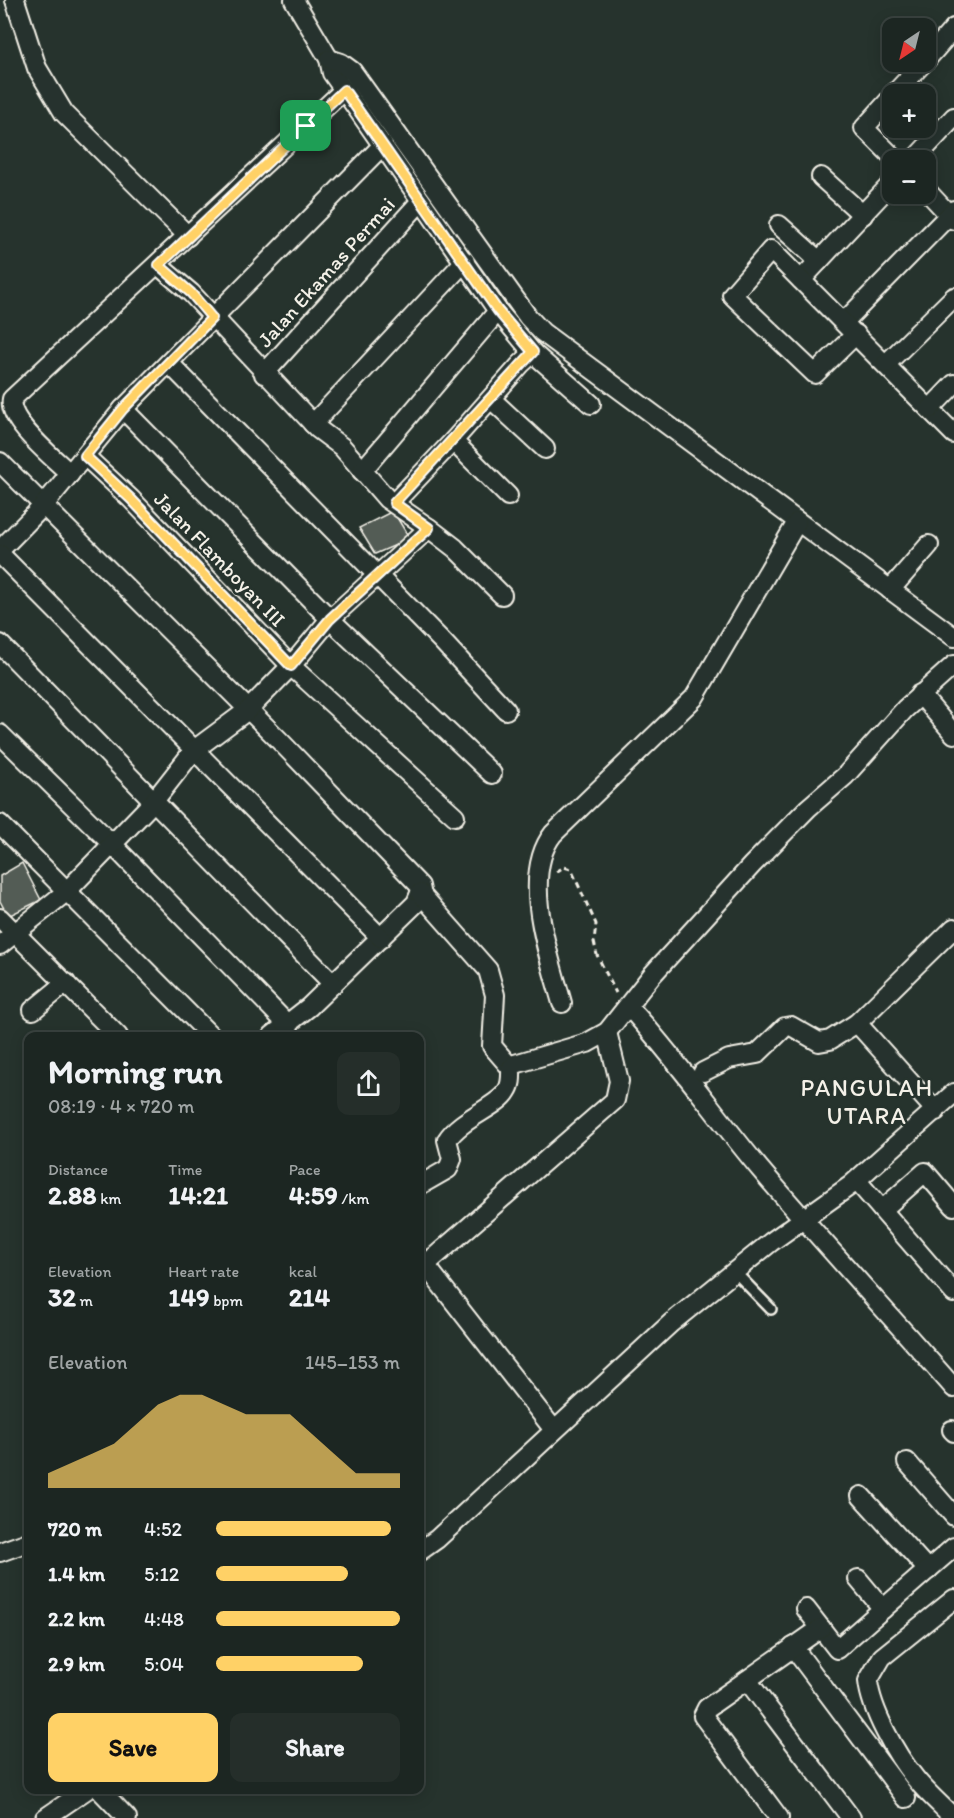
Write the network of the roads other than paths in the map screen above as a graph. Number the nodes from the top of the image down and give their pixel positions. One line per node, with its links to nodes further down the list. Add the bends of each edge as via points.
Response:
1 (15, 0): 21 (street, via 37,68 64,113)
2 (294, 0): 5 (street)
3 (954, 28): 4 (street)
4 (936, 48)
5 (329, 59): 8 (street, via 332,73); 30 (street, via 352,71 528,317)
6 (915, 72): 7 (street)
7 (904, 84)
8 (344, 90): 11 (street); 21 (street)
9 (882, 108): 12 (street, via 864,128)
10 (954, 117): 13 (street)
11 (382, 145): 17 (street); 28 (street)
12 (886, 150)
13 (923, 150)
14 (821, 177): 18 (street)
15 (882, 194): 18 (street)
16 (936, 200): 19 (street)
17 (421, 201): 22 (street); 33 (street, Jalan Ekamas Permai)
18 (863, 215): 23 (street)
19 (952, 215): 29 (street)
20 (779, 225): 23 (street)
21 (189, 236): 24 (street)
22 (465, 261): 27 (street); 39 (street)
23 (819, 261): 25 (street)
24 (159, 265): 28 (street); 46 (street, via 12,399 13,412 28,433)
25 (801, 280): 29 (street); 29 (street, via 771,250 732,295 815,374)
26 (954, 297): 32 (street)
27 (498, 311): 30 (street); 45 (street)
28 (212, 318): 31 (street); 33 (street)
29 (850, 328): 32 (street)
30 (533, 341): 35 (street); 36 (street); 50 (street, via 628,397)
31 (169, 363): 38 (street); 54 (street)
32 (886, 364): 37 (street)
33 (264, 374): 39 (street)
34 (954, 384): 37 (street)
35 (491, 399): 41 (street); 42 (street)
36 (591, 404)
37 (930, 408): 40 (street)
38 (123, 409): 43 (street); 57 (street)
39 (313, 424): 45 (street, via 342,447)
40 (954, 434)
41 (453, 441): 47 (street); 48 (street)
42 (545, 449)
43 (85, 456): 46 (street); 61 (street, Jalan Flamboyan III)
44 (0, 462): 49 (street)
45 (362, 471): 48 (street)
46 (70, 474): 49 (street)
47 (508, 496)
48 (394, 503): 51 (street)
49 (45, 505): 53 (street); 63 (street)
50 (797, 522): 55 (street); 82 (street, via 694,698 553,834 542,850 541,926)
51 (429, 528): 54 (street); 56 (street)
52 (929, 545): 55 (street)
53 (0, 552): 67 (street)
54 (376, 575): 57 (street); 64 (street)
55 (890, 590): 58 (street)
56 (502, 595)
57 (330, 619): 61 (street); 68 (street)
58 (954, 637)
59 (0, 644): 69 (street)
60 (954, 665): 62 (street)
61 (291, 666): 63 (street); 70 (street, Jalan Flamboyan III)
62 (920, 694): 66 (street); 83 (street, via 845,776 752,865)
63 (248, 710): 67 (street); 74 (street, via 398,862 420,886)
64 (506, 710)
65 (0, 734): 72 (street)
66 (954, 734)
67 (194, 750): 69 (street); 78 (street)
68 (492, 774)
69 (154, 801): 72 (street); 81 (street)
70 (455, 816)
71 (0, 824): 73 (street)
72 (111, 843): 73 (street); 86 (street)
73 (66, 892): 77 (street); 88 (street)
74 (420, 894): 78 (street); 91 (street, via 488,970 495,995 492,1046)
75 (0, 918): 77 (street)
76 (954, 928): 85 (street)
77 (16, 933): 79 (street); 80 (street)
78 (381, 938): 81 (street)
79 (0, 945)
80 (66, 983): 84 (street); 87 (street)
81 (333, 984): 86 (street)
82 (562, 1003)
83 (628, 1006): 90 (street); 99 (street)
84 (33, 1011)
85 (857, 1023): 92 (street, via 824,1042 791,1026 785,1027 757,1054 729,1059); 94 (street)
86 (289, 1026): 89 (street)
87 (107, 1032)
88 (207, 1032)
89 (279, 1032)
90 (607, 1032): 91 (street, via 587,1042 518,1062); 100 (street, via 619,1081 615,1100)
91 (511, 1068): 96 (street, via 510,1084 504,1095 466,1120 447,1140 452,1159 448,1169)
92 (703, 1072)
93 (954, 1093): 94 (street)
94 (936, 1111): 95 (street)
95 (857, 1181): 98 (street); 99 (street)
96 (424, 1183)
97 (954, 1206): 98 (street, via 925,1172)
98 (882, 1210): 103 (street)
99 (806, 1220): 102 (street); 105 (street)
100 (424, 1260)
101 (424, 1265): 106 (street)
102 (735, 1272): 104 (lane); 106 (street, via 671,1323)
103 (954, 1293)
104 (771, 1309)
105 (954, 1388)
106 (554, 1430): 112 (street)
107 (907, 1462): 109 (street)
108 (861, 1496): 114 (street)
109 (954, 1516)
110 (24, 1543): 113 (street)
111 (954, 1547): 114 (street)
112 (424, 1548)
113 (0, 1552)
114 (928, 1570): 118 (street)
115 (858, 1579): 118 (street)
116 (954, 1599): 129 (street, via 882,1657 868,1681 874,1704 903,1761 915,1779)
117 (806, 1609): 119 (street)
118 (883, 1609): 119 (street, via 837,1648)
119 (821, 1628): 120 (street)
120 (793, 1647): 121 (street); 124 (street)
121 (747, 1680): 127 (street, via 707,1708 703,1716); 128 (street)
122 (80, 1794): 125 (street)
123 (104, 1794): 126 (street)
124 (906, 1798)
125 (48, 1817)
126 (127, 1818)
127 (779, 1818)
128 (850, 1818)
129 (954, 1818)

